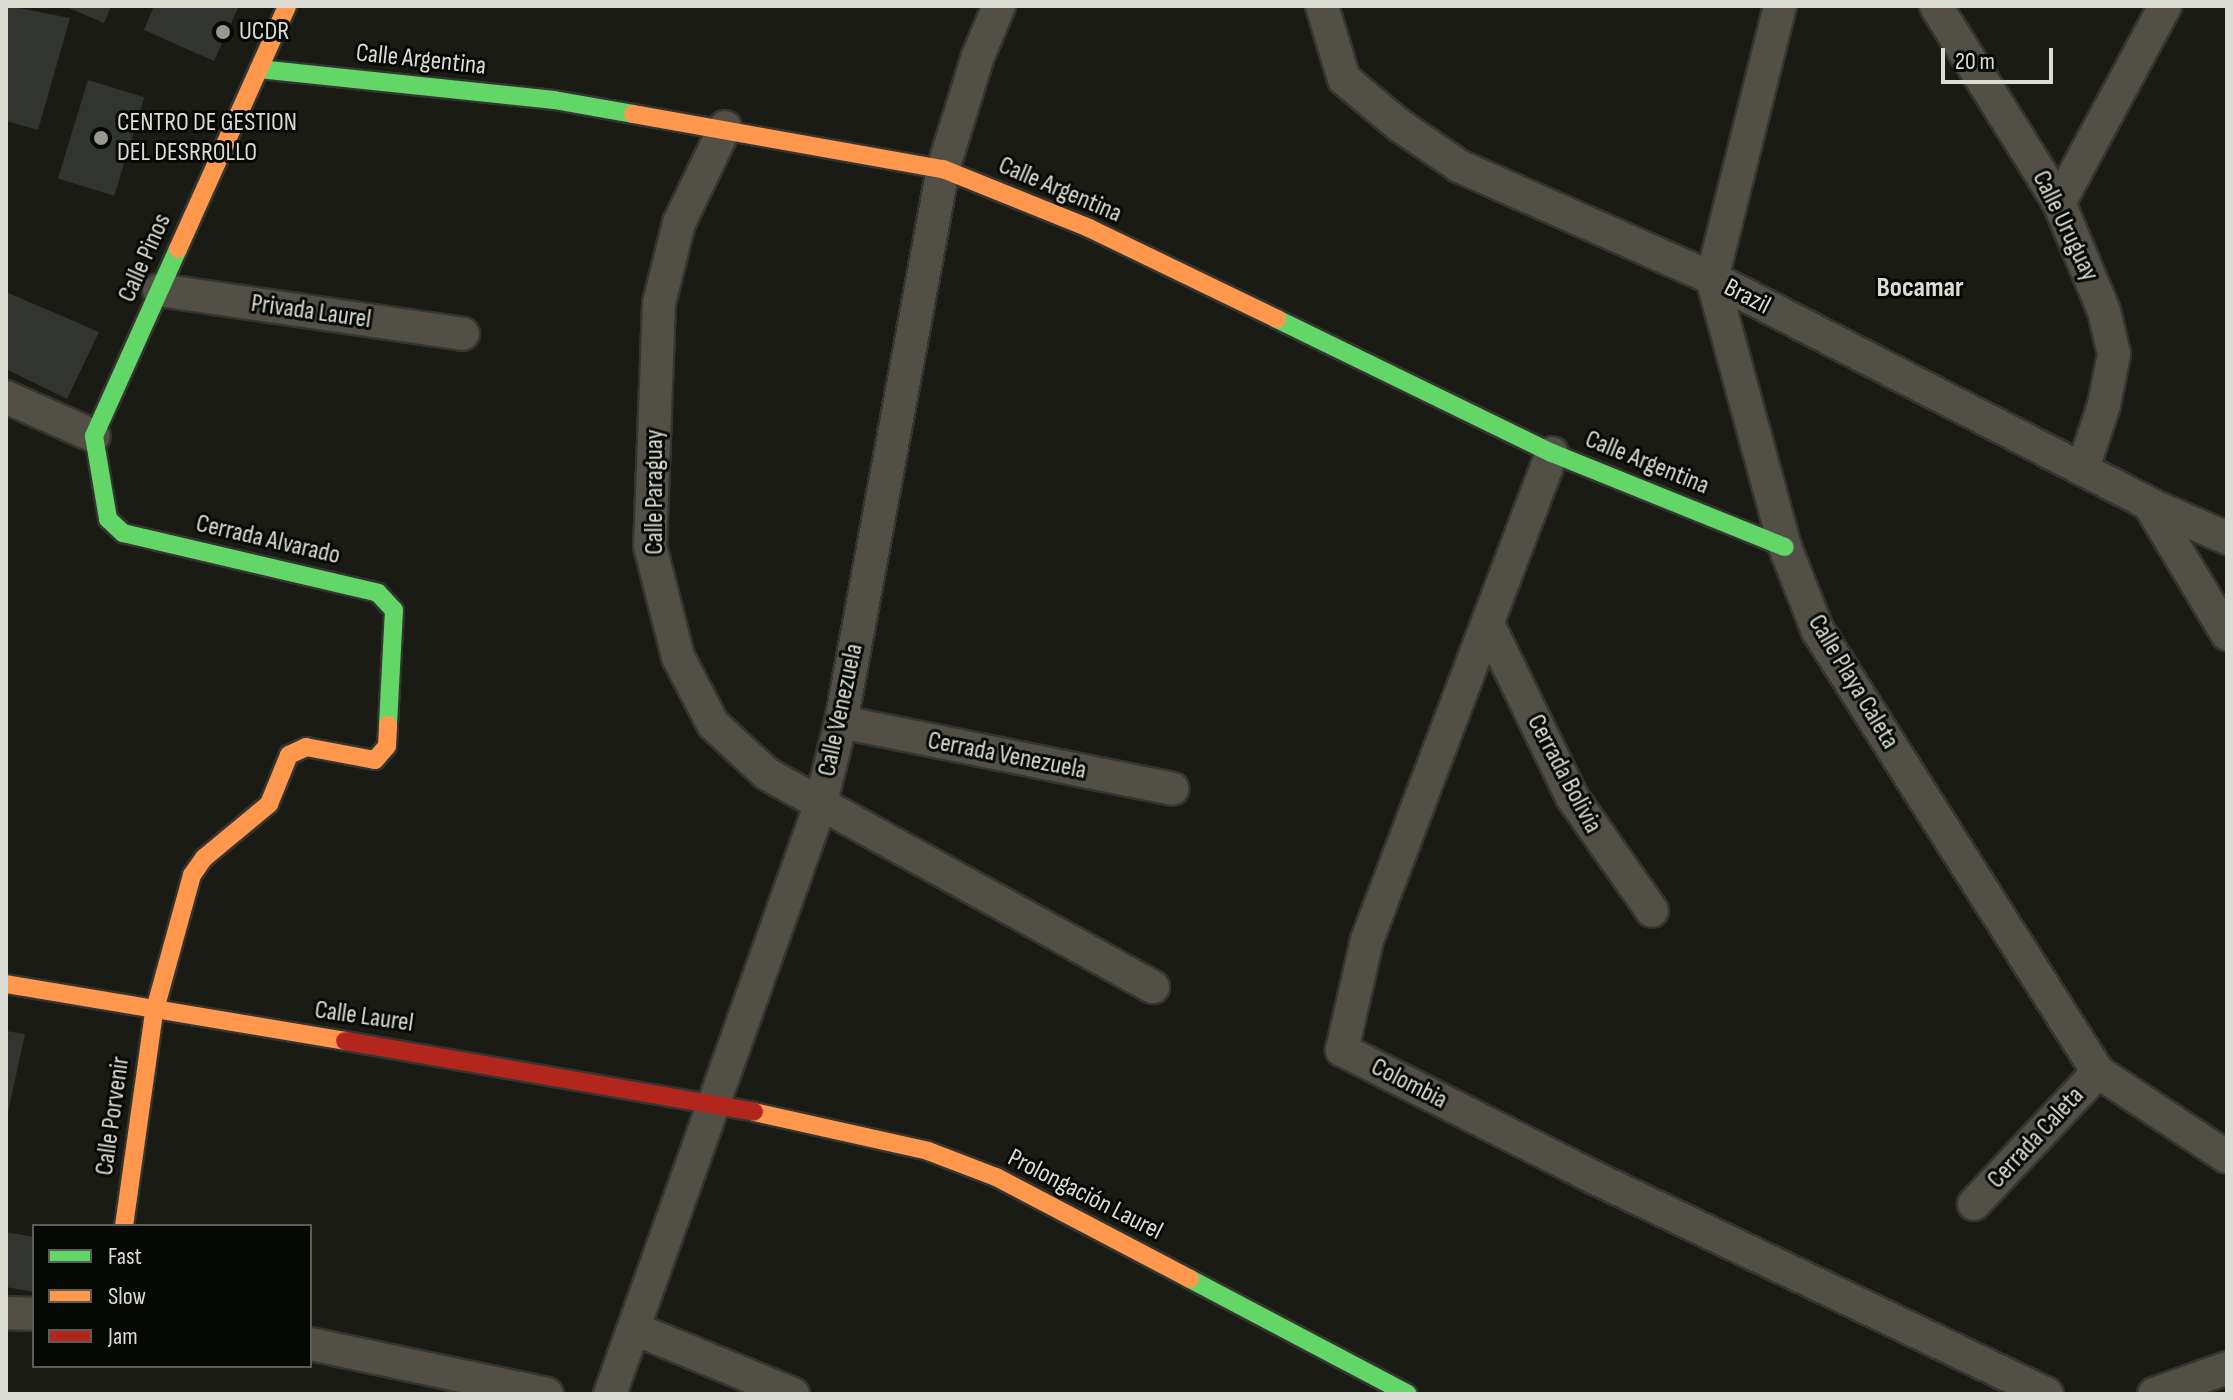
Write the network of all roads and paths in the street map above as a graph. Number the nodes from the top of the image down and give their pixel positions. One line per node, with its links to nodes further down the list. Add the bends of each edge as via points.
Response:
1 (287, 6): 7 (street, Calle Pinos)
2 (999, 6): 9 (street, Calle Venezuela)
3 (1322, 6): 11 (street, Brazil, via 1344,79 1399,125 1459,166)
4 (1780, 6): 11 (street, Calle Playa Caleta)
5 (1936, 6): 10 (street, Calle Uruguay)
6 (2165, 6): 10 (street)
7 (259, 69): 8 (street, Calle Argentina, via 554,100); 12 (street, Calle Pinos)
8 (725, 127): 9 (street, Calle Argentina); 26 (street, Calle Paraguay, via 679,223 659,303 650,546 678,657 713,724 767,774)
9 (943, 169): 16 (street, Calle Argentina, via 1089,228); 23 (street, Calle Venezuela)
10 (2059, 203): 17 (street, Calle Uruguay, via 2104,311 2114,354)
11 (1712, 278): 17 (street, Brazil); 20 (street, Calle Playa Caleta)
12 (159, 290): 13 (street, Privada Laurel); 15 (street, Calle Pinos)
13 (463, 334)
14 (6, 397): 15 (street)
15 (94, 436): 24 (street, Cerrada Alvarado, via 108,519 123,533 378,593 394,610 387,746)
16 (1552, 453): 20 (street, Calle Argentina); 21 (street, Colombia)
17 (2083, 468): 18 (street, Brazil)
18 (2149, 504): 19 (street, Brazil); 22 (street)
19 (2227, 538)
20 (1785, 547): 31 (street, Calle Playa Caleta, via 1818,631)
21 (1490, 628): 27 (street, Cerrada Bolivia, via 1572,797); 45 (street, Colombia, via 1367,940 1342,1050 1593,1177)
22 (2227, 634)
23 (841, 722): 25 (street, Cerrada Venezuela); 26 (street, Calle Venezuela)
24 (375, 760): 30 (street, Calle Porvenir, via 306,747 289,755 269,804 204,858 192,875)
25 (1172, 789)
26 (820, 806): 29 (street); 32 (street, Calle Venezuela)
27 (1652, 911)
28 (6, 984): 30 (street, Calle Laurel)
29 (1153, 987)
30 (154, 1013): 32 (street, Calle Laurel, via 440,1054); 35 (street, Calle Porvenir)
31 (2098, 1072): 33 (street, Calle Playa Caleta); 34 (street, Cerrada Caleta)
32 (715, 1103): 38 (street, Calle Venezuela); 44 (street, Prolongación Laurel, via 928,1151 996,1177)
33 (2227, 1157)
34 (1974, 1204)
35 (124, 1224)
36 (6, 1313): 37 (street)
37 (32, 1314)
38 (635, 1329): 42 (street, Calle Venezuela); 43 (street)
39 (312, 1344): 41 (street)
40 (2227, 1368): 46 (street)
41 (547, 1394)
42 (610, 1394)
43 (793, 1394)
44 (1408, 1394)
45 (2047, 1394)
46 (2154, 1394)

